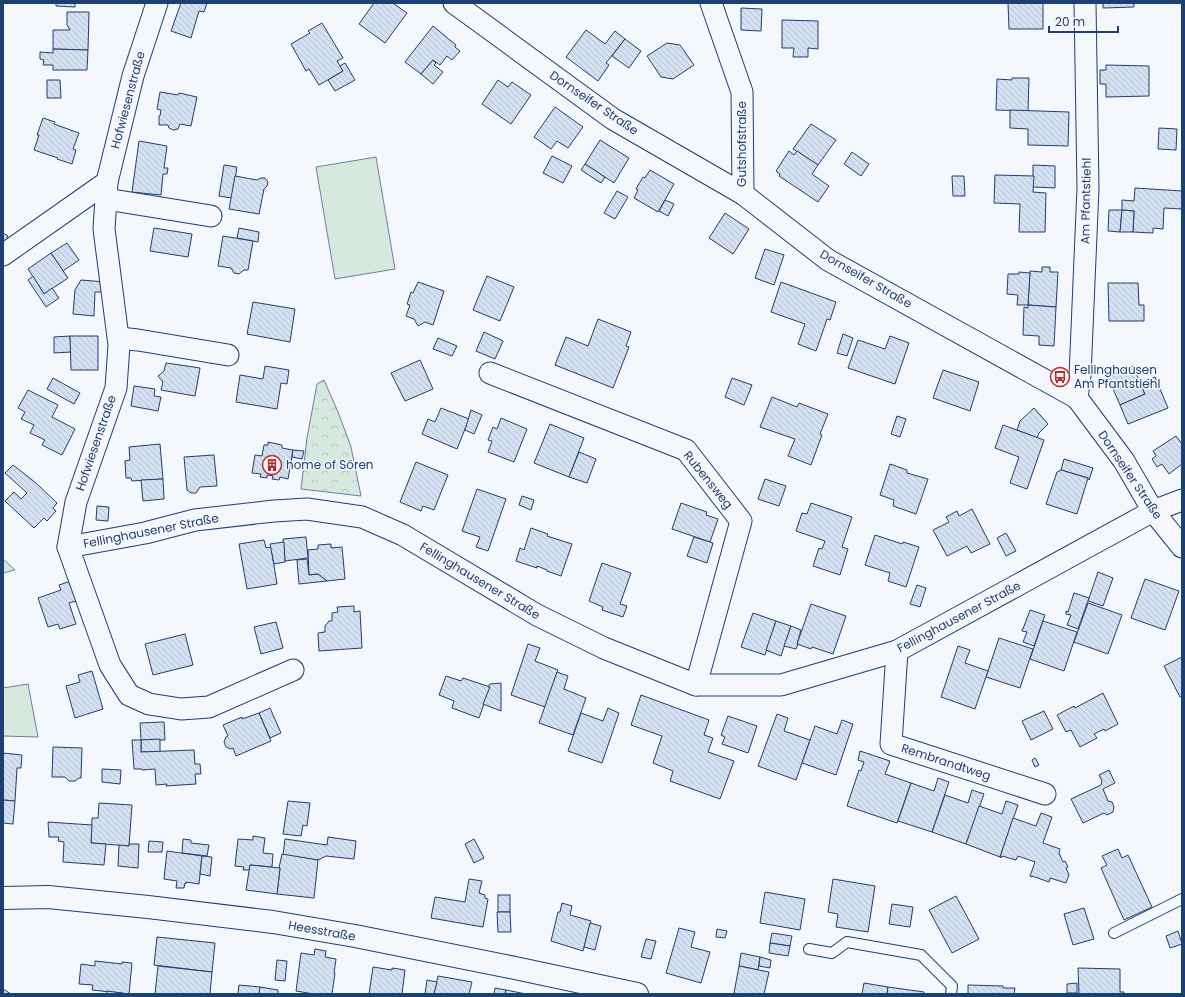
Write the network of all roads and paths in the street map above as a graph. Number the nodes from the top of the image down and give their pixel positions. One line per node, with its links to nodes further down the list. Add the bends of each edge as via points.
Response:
1 (157, 3): 5 (street, Hofwiesenstraße, via 133,76)
2 (454, 3): 6 (street, Dornseifer Straße, via 613,119)
3 (711, 3): 6 (street, Gutshofstraße, via 742,92)
4 (1085, 3): 12 (street, Am Pfantstiehl, via 1088,188 1080,376)
5 (106, 191): 7 (street); 8 (street); 9 (street, Hofwiesenstraße, via 104,229)
6 (743, 194): 12 (street, Dornseifer Straße, via 828,260)
7 (211, 216)
8 (3, 255)
9 (118, 338): 10 (street); 15 (street, Hofwiesenstraße, via 120,346 116,388 76,502)
10 (228, 355)
11 (490, 373): 19 (street, Rubensweg, via 686,450 741,521)
12 (1076, 398): 14 (street, Dornseifer Straße, via 1124,461)
13 (1182, 500): 14 (street, Fellinghausener Straße)
14 (1153, 511): 16 (street, Dornseifer Straße); 17 (street, Fellinghausener Straße)
15 (68, 547): 18 (street, Fellinghausener Straße, via 110,665 128,695 149,704 181,709 209,707); 19 (street, Fellinghausener Straße, via 145,534 194,520 266,512 307,509 362,517 403,534 537,615 604,648)
16 (1182, 547)
17 (897, 651): 19 (street, Fellinghausener Straße, via 781,685); 20 (street, Rembrandtweg, via 891,744)
18 (293, 670)
19 (696, 685)
20 (1045, 794)
21 (3, 898): 25 (main road, Heesstraße, via 48,897 273,922 508,966)
22 (1182, 899): 23 (lane)
23 (1114, 932)
24 (809, 950): 26 (lane, via 832,953 847,942 921,956 952,986)
25 (637, 994)
26 (951, 994)

